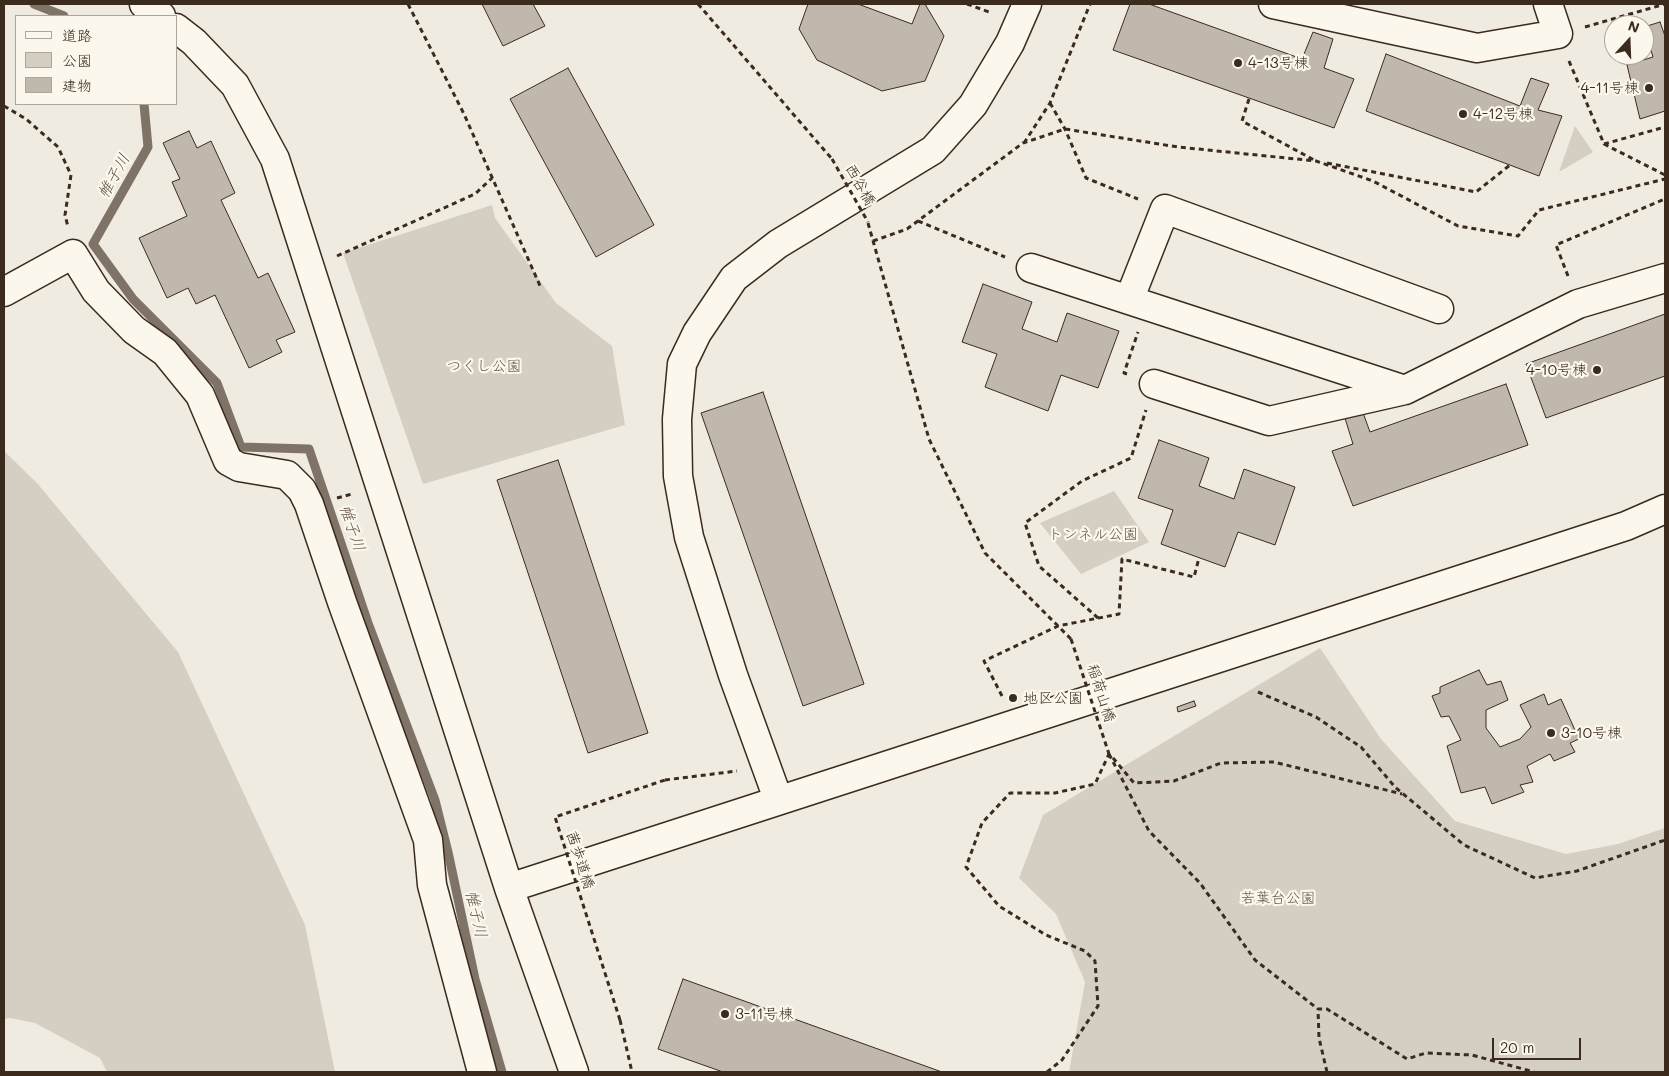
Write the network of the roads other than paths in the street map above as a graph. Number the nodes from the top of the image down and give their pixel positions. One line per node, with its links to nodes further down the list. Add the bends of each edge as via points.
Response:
1 (144, 4): 5 (street)
2 (1027, 4): 15 (street, via 1010,42 972,105 932,150 778,244 734,278 697,333 682,364 677,418 678,476 689,537)
3 (1273, 4): 4 (street, via 1476,48 1558,34)
4 (1548, 4)
5 (159, 15)
6 (178, 30): 16 (street, via 235,85 275,159)
7 (1031, 268): 10 (street)
8 (1665, 278): 13 (street, via 1578,304)
9 (4, 292): 17 (street, via 73,254 96,291 134,330 165,352 200,395 228,460 239,467 287,476 302,490 428,840 432,884)
10 (1138, 303): 11 (street, via 1165,210); 13 (street)
11 (1439, 309)
12 (1154, 384): 13 (street, via 1269,421)
13 (1405, 390)
14 (1665, 509): 15 (street, via 1616,529)
15 (778, 799): 16 (street)
16 (509, 888): 18 (street)
17 (482, 1072)
18 (574, 1072)

